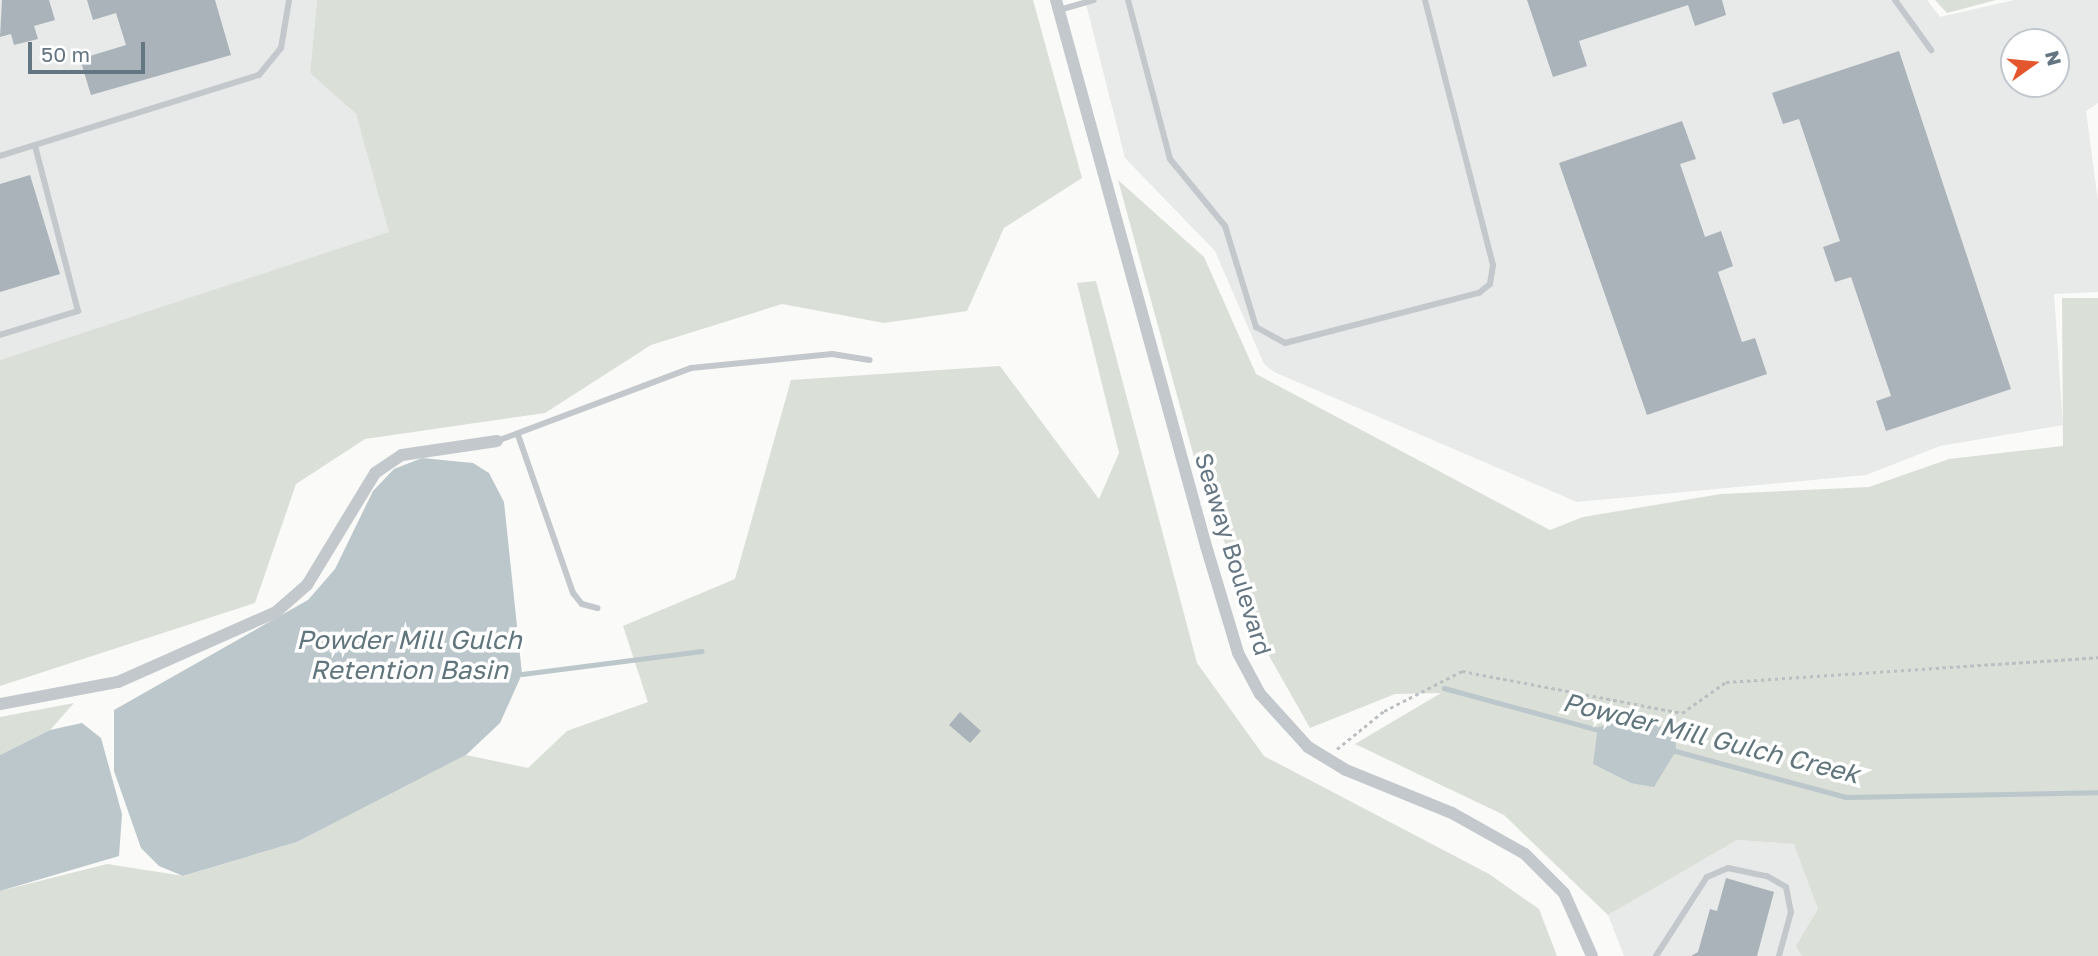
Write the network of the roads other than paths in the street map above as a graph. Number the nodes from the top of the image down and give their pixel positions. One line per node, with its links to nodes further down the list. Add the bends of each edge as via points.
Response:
1 (1094, 0): 6 (lane)
2 (1128, 0): 3 (lane, via 1170,159 1225,226 1256,327 1285,343 1479,293 1490,284 1493,265)
3 (1425, 0)
4 (1895, 0): 7 (lane)
5 (288, 2): 8 (lane, via 281,48 259,75)
6 (1058, 5): 16 (street, Seaway Boulevard, via 1238,653 1281,722 1326,758 1498,835 1525,854 1564,893)
7 (1931, 50)
8 (35, 145): 9 (lane); 10 (lane, via 78,311)
9 (0, 156)
10 (0, 335)
11 (870, 360): 12 (lane, via 832,354 691,368)
12 (517, 435): 13 (lane); 14 (lane, via 573,593 582,604)
13 (497, 441): 15 (street, via 402,455 375,473 307,585 276,612 118,682)
14 (597, 608)
15 (0, 704)
16 (1591, 956)
17 (1656, 956): 18 (lane, via 1707,877 1728,869 1767,876 1786,887 1791,912)
18 (1779, 956)

